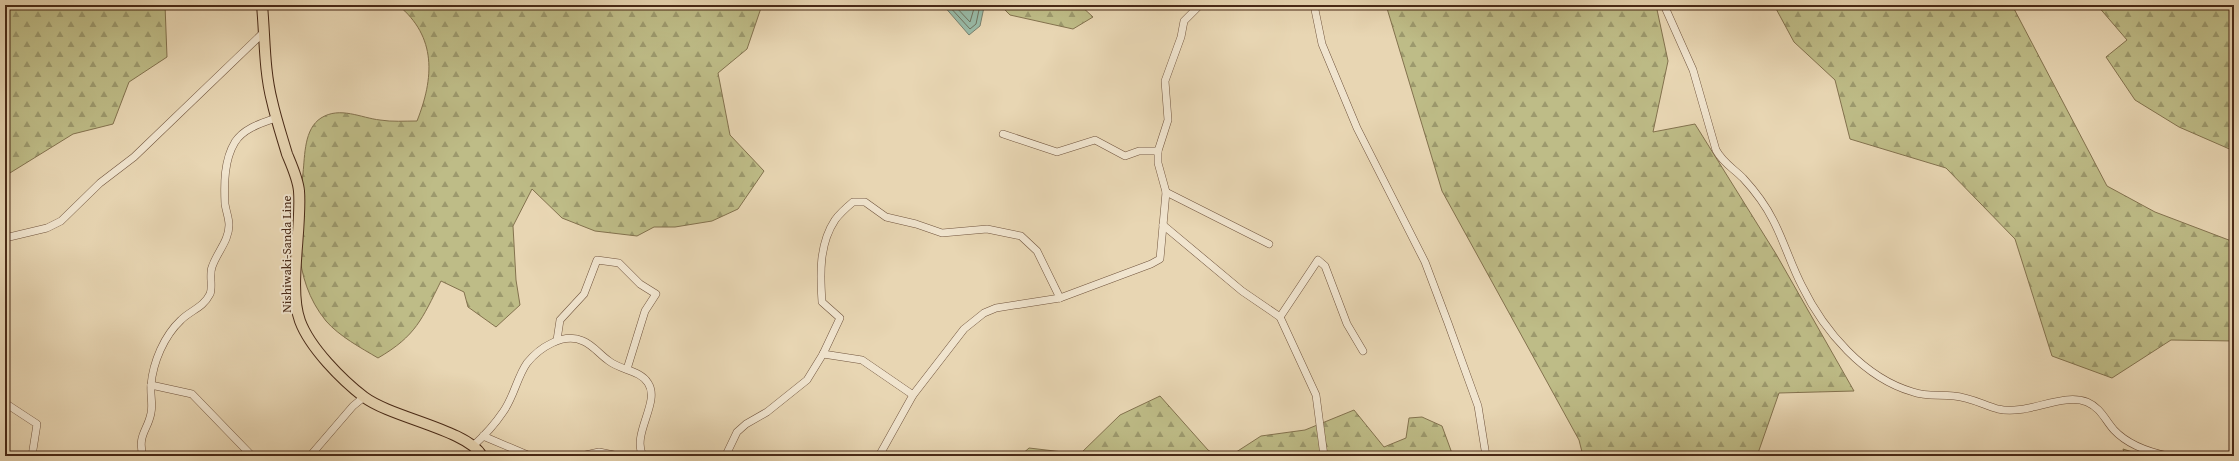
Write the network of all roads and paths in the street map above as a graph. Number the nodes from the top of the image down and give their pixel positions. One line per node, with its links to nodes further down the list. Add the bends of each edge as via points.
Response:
1 (262, 5): 5 (main road, Nishiwaki-Sanda Line)
2 (1200, 5): 8 (street, via 1184,21 1165,81 1168,120)
3 (1314, 5): 38 (street, via 1322,44 1354,120 1425,262 1478,406)
4 (1664, 5): 39 (street, via 1693,70 1716,150 1743,178 1773,219 1802,286 1824,323 1840,343 1867,368 1890,384 1912,392 1927,396 1956,396 1999,409 2020,411 2076,400 2088,402 2103,413 2114,430 2144,450)
5 (264, 32): 6 (main road, Nishiwaki-Sanda Line, via 267,71); 11 (street, via 134,157 100,183 61,221 47,228)
6 (276, 118): 19 (street, via 246,131 229,153 224,176 228,236 212,267 211,292 200,307 181,320 165,340); 21 (main road, Nishiwaki-Sanda Line, via 299,189 296,286 299,319 315,348)
7 (1003, 134): 8 (street, via 1057,152 1095,140 1125,156 1139,151)
8 (1158, 151): 9 (street, via 1158,162)
9 (1166, 192): 10 (street); 12 (street)
10 (1163, 225): 13 (street, via 1160,259); 14 (street, via 1242,292)
11 (5, 238)
12 (1268, 244)
13 (1060, 298): 17 (street, via 1037,252 1021,236 987,229 942,233 886,217 865,202 853,202 836,219 824,245 820,275 822,302 840,318); 20 (street, via 996,308 984,313 964,329)
14 (1280, 317): 16 (street, via 1318,260 1325,266 1347,324); 37 (street, via 1316,395)
15 (557, 340): 18 (street, via 582,340 610,362); 18 (street, via 560,320 584,294 597,260 619,263 640,284 656,294 645,311); 23 (street, via 536,353 527,364 503,412)
16 (1363, 351)
17 (823, 354): 20 (street, via 862,360); 35 (street, via 807,380 737,432)
18 (627, 369): 33 (street, via 648,382 652,392 640,439 640,449)
19 (151, 385): 26 (street, via 151,413 143,431); 27 (street, via 192,394)
20 (913, 395): 36 (street)
21 (364, 397): 24 (main road, Nishiwaki-Sanda Line, via 391,412 459,437); 28 (street, via 353,406)
22 (5, 404): 25 (street, via 37,424)
23 (483, 436): 24 (street); 30 (street)
24 (473, 446): 29 (main road, Nishiwaki-Sanda Line)
25 (32, 456)
26 (143, 456)
27 (252, 456)
28 (310, 456)
29 (482, 456)
30 (530, 456)
31 (581, 456): 32 (street, via 599,452)
32 (619, 456)
33 (644, 456)
34 (717, 456): 35 (street)
35 (728, 456)
36 (879, 456)
37 (1324, 456)
38 (1486, 456)
39 (2168, 456)

